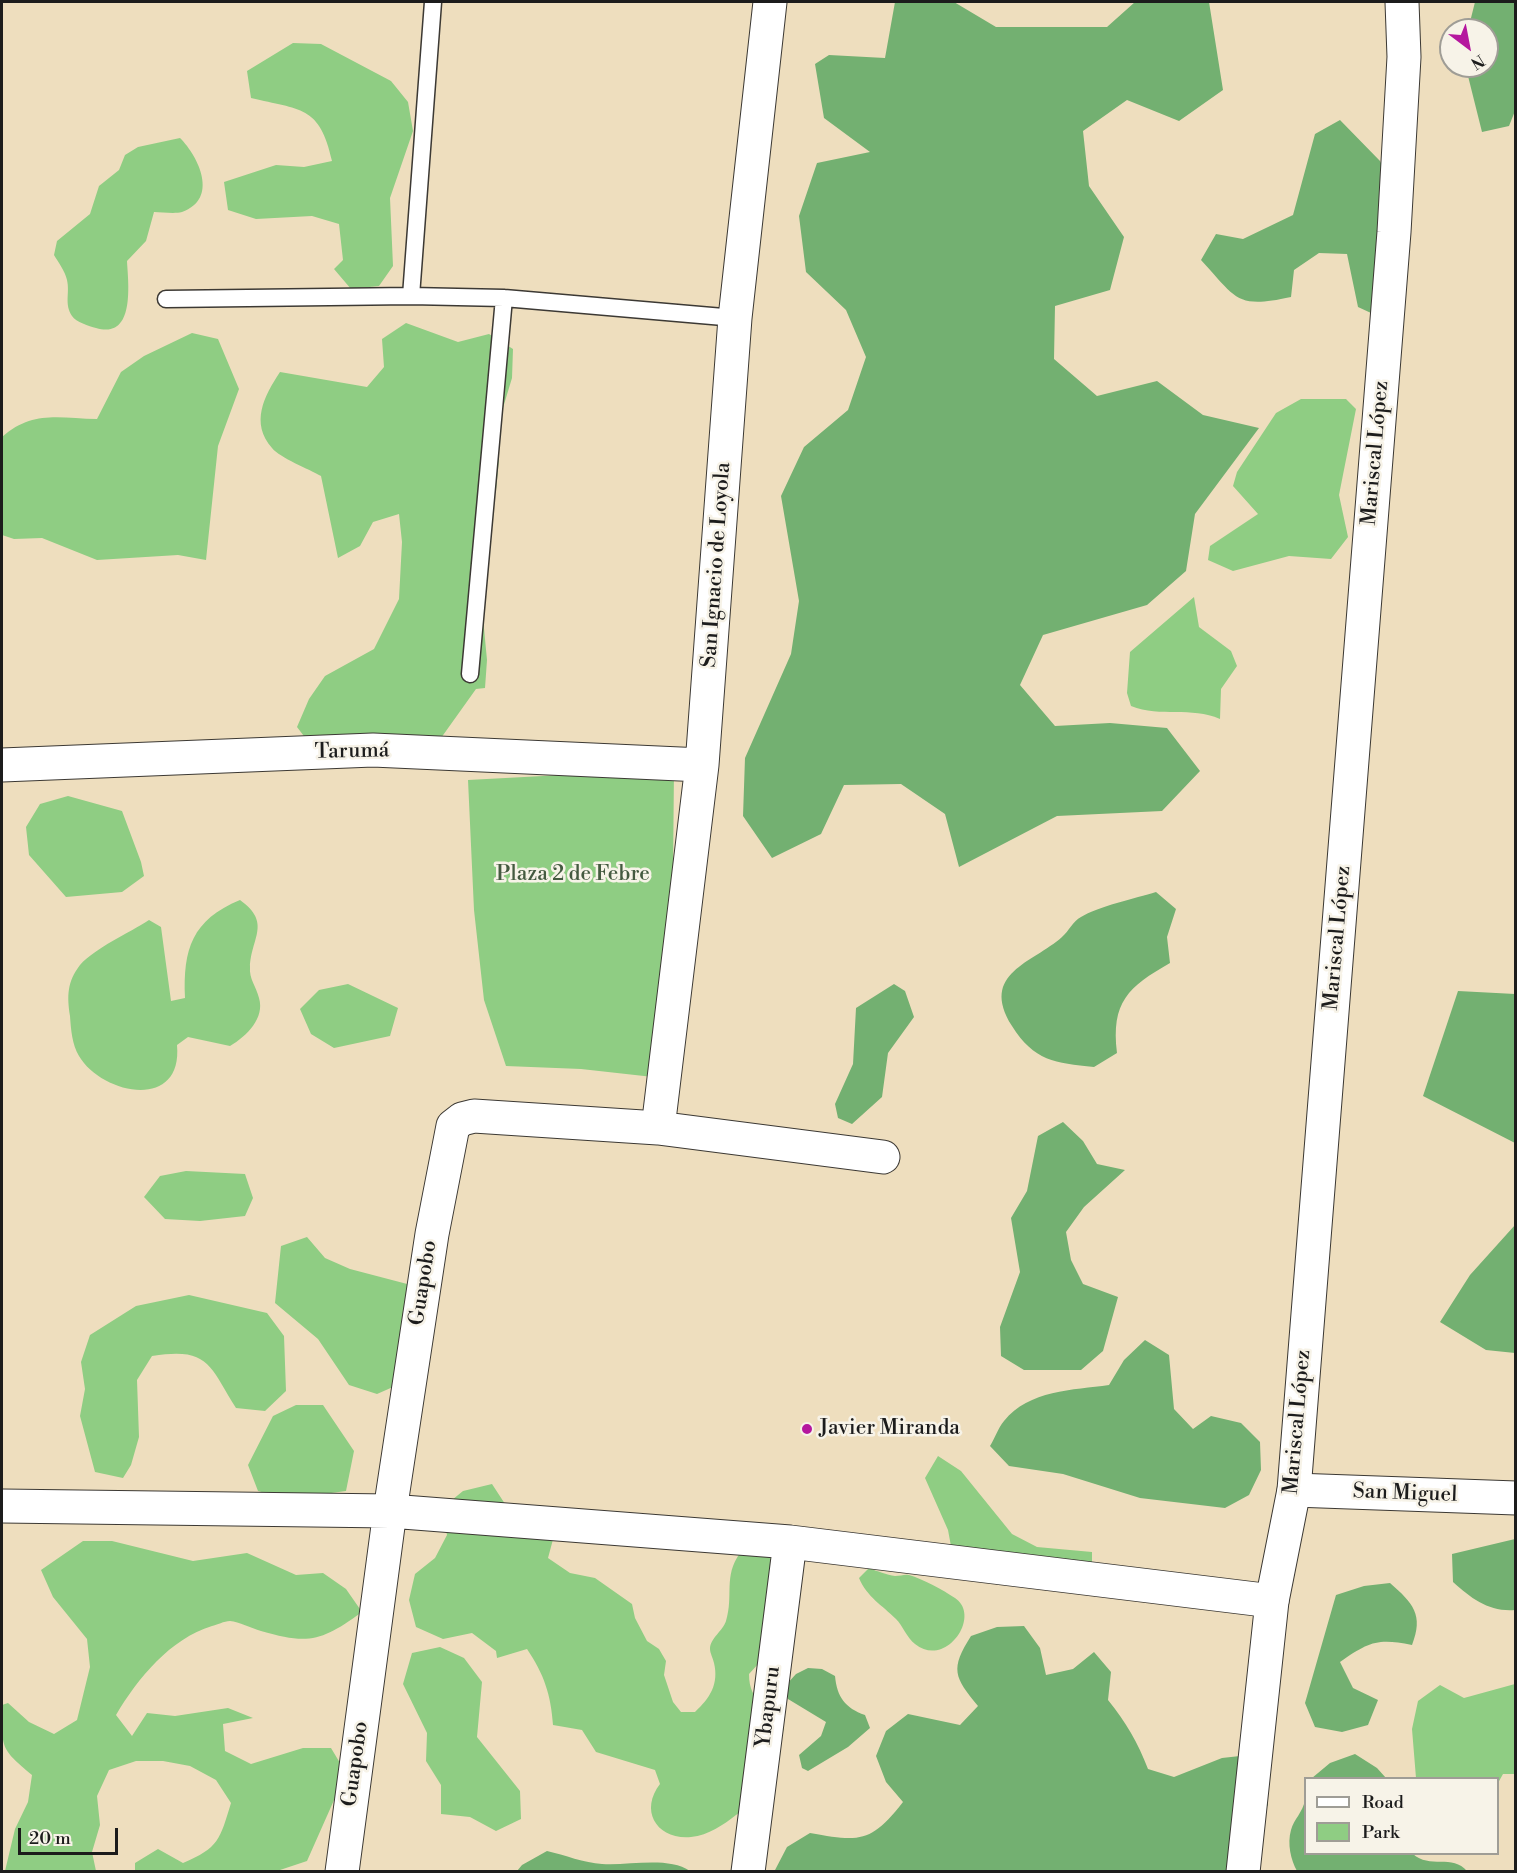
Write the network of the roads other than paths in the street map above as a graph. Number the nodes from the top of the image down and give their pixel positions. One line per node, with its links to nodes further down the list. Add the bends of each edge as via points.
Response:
1 (433, 2): 4 (lane)
2 (770, 2): 7 (street, San Ignacio de Loyola)
3 (1402, 2): 13 (street, Mariscal López, via 1404,57 1394,232)
4 (411, 296): 5 (lane); 6 (lane)
5 (504, 298): 7 (lane); 8 (lane)
6 (166, 299)
7 (735, 318): 10 (street, San Ignacio de Loyola)
8 (470, 674)
9 (2, 765): 10 (street, Tarumá, via 373,750)
10 (702, 765): 11 (street, San Ignacio de Loyola)
11 (658, 1128): 12 (street, Guapobo); 16 (street, Guapobo, via 474,1116 453,1126 432,1234)
12 (883, 1157)
13 (1294, 1490): 14 (street, San Miguel); 18 (street, Mariscal López)
14 (1515, 1498)
15 (2, 1506): 16 (street)
16 (390, 1510): 17 (street); 19 (street, Guapobo)
17 (790, 1542): 18 (street); 20 (street, Ybapuru)
18 (1272, 1601): 21 (street, Mariscal López)
19 (342, 1872)
20 (748, 1872)
21 (1243, 1872)

